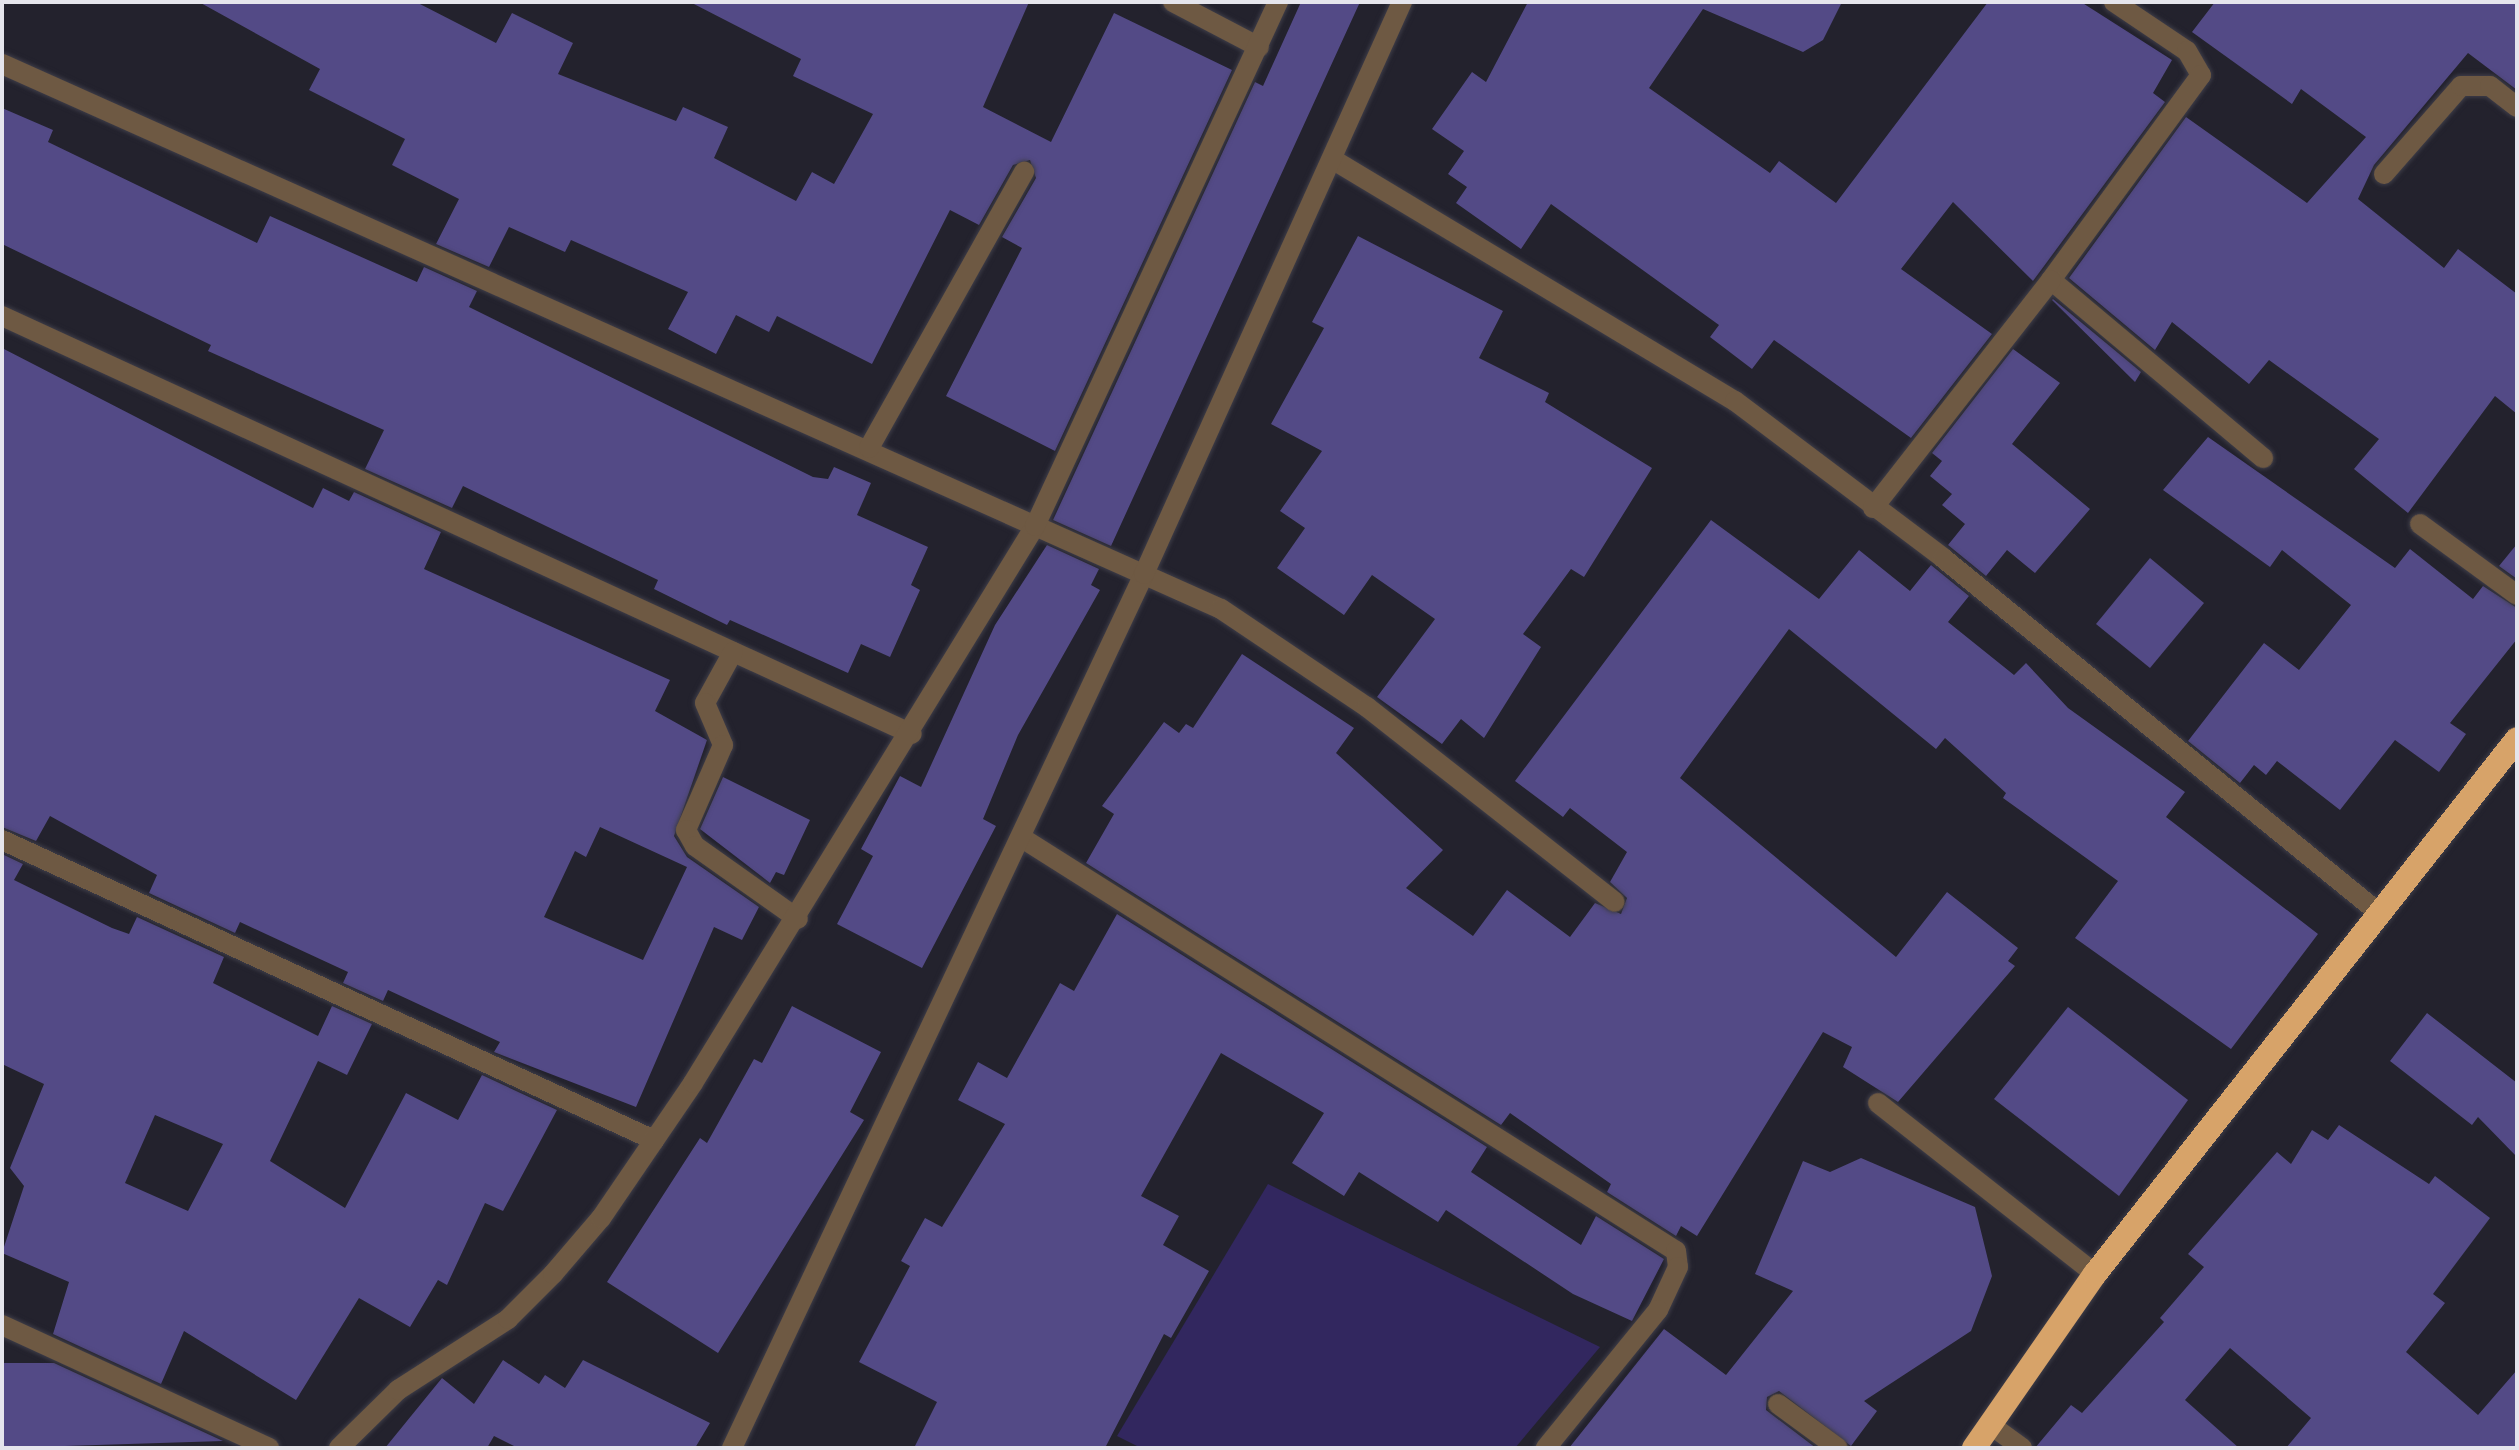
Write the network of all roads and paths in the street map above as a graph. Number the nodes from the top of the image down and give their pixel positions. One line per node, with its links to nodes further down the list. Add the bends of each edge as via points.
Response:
1 (1173, 2): 5 (street)
2 (1278, 2): 5 (street)
3 (1402, 2): 8 (street)
4 (2114, 2): 11 (street, via 2187,51 2201,75)
5 (1259, 47): 17 (street)
6 (2, 64): 13 (street)
7 (2517, 107): 10 (street, via 2490,86 2461,86)
8 (1332, 159): 15 (street, via 1735,401); 18 (street)
9 (1024, 172): 13 (street)
10 (2384, 174)
11 (2051, 280): 14 (street); 15 (street)
12 (2, 316): 20 (street)
13 (869, 448): 17 (street)
14 (2263, 458)
15 (1873, 508): 26 (street)
16 (2420, 524): 19 (street)
17 (1035, 526): 18 (street); 21 (street)
18 (1144, 574): 23 (street); 25 (street, via 1221,609 1367,707)
19 (2517, 595)
20 (733, 652): 21 (street); 27 (street, via 705,703 723,745 686,830 695,846)
21 (912, 734): 27 (street)
22 (2517, 739): 26 (highway)
23 (1022, 838): 36 (street); 37 (street, via 1676,1251 1678,1267 1658,1310)
24 (2, 840): 29 (street)
25 (1615, 902)
26 (2379, 913): 30 (highway)
27 (798, 919): 29 (street)
28 (1878, 1103): 30 (street)
29 (654, 1140): 35 (street, via 601,1218 508,1319 398,1390)
30 (2095, 1274): 33 (highway)
31 (2, 1325): 34 (street)
32 (1778, 1404): 38 (street)
33 (1992, 1426): 39 (highway); 40 (street)
34 (269, 1448)
35 (339, 1448)
36 (732, 1448)
37 (1546, 1448)
38 (1838, 1448)
39 (1974, 1448)
40 (2022, 1448)

